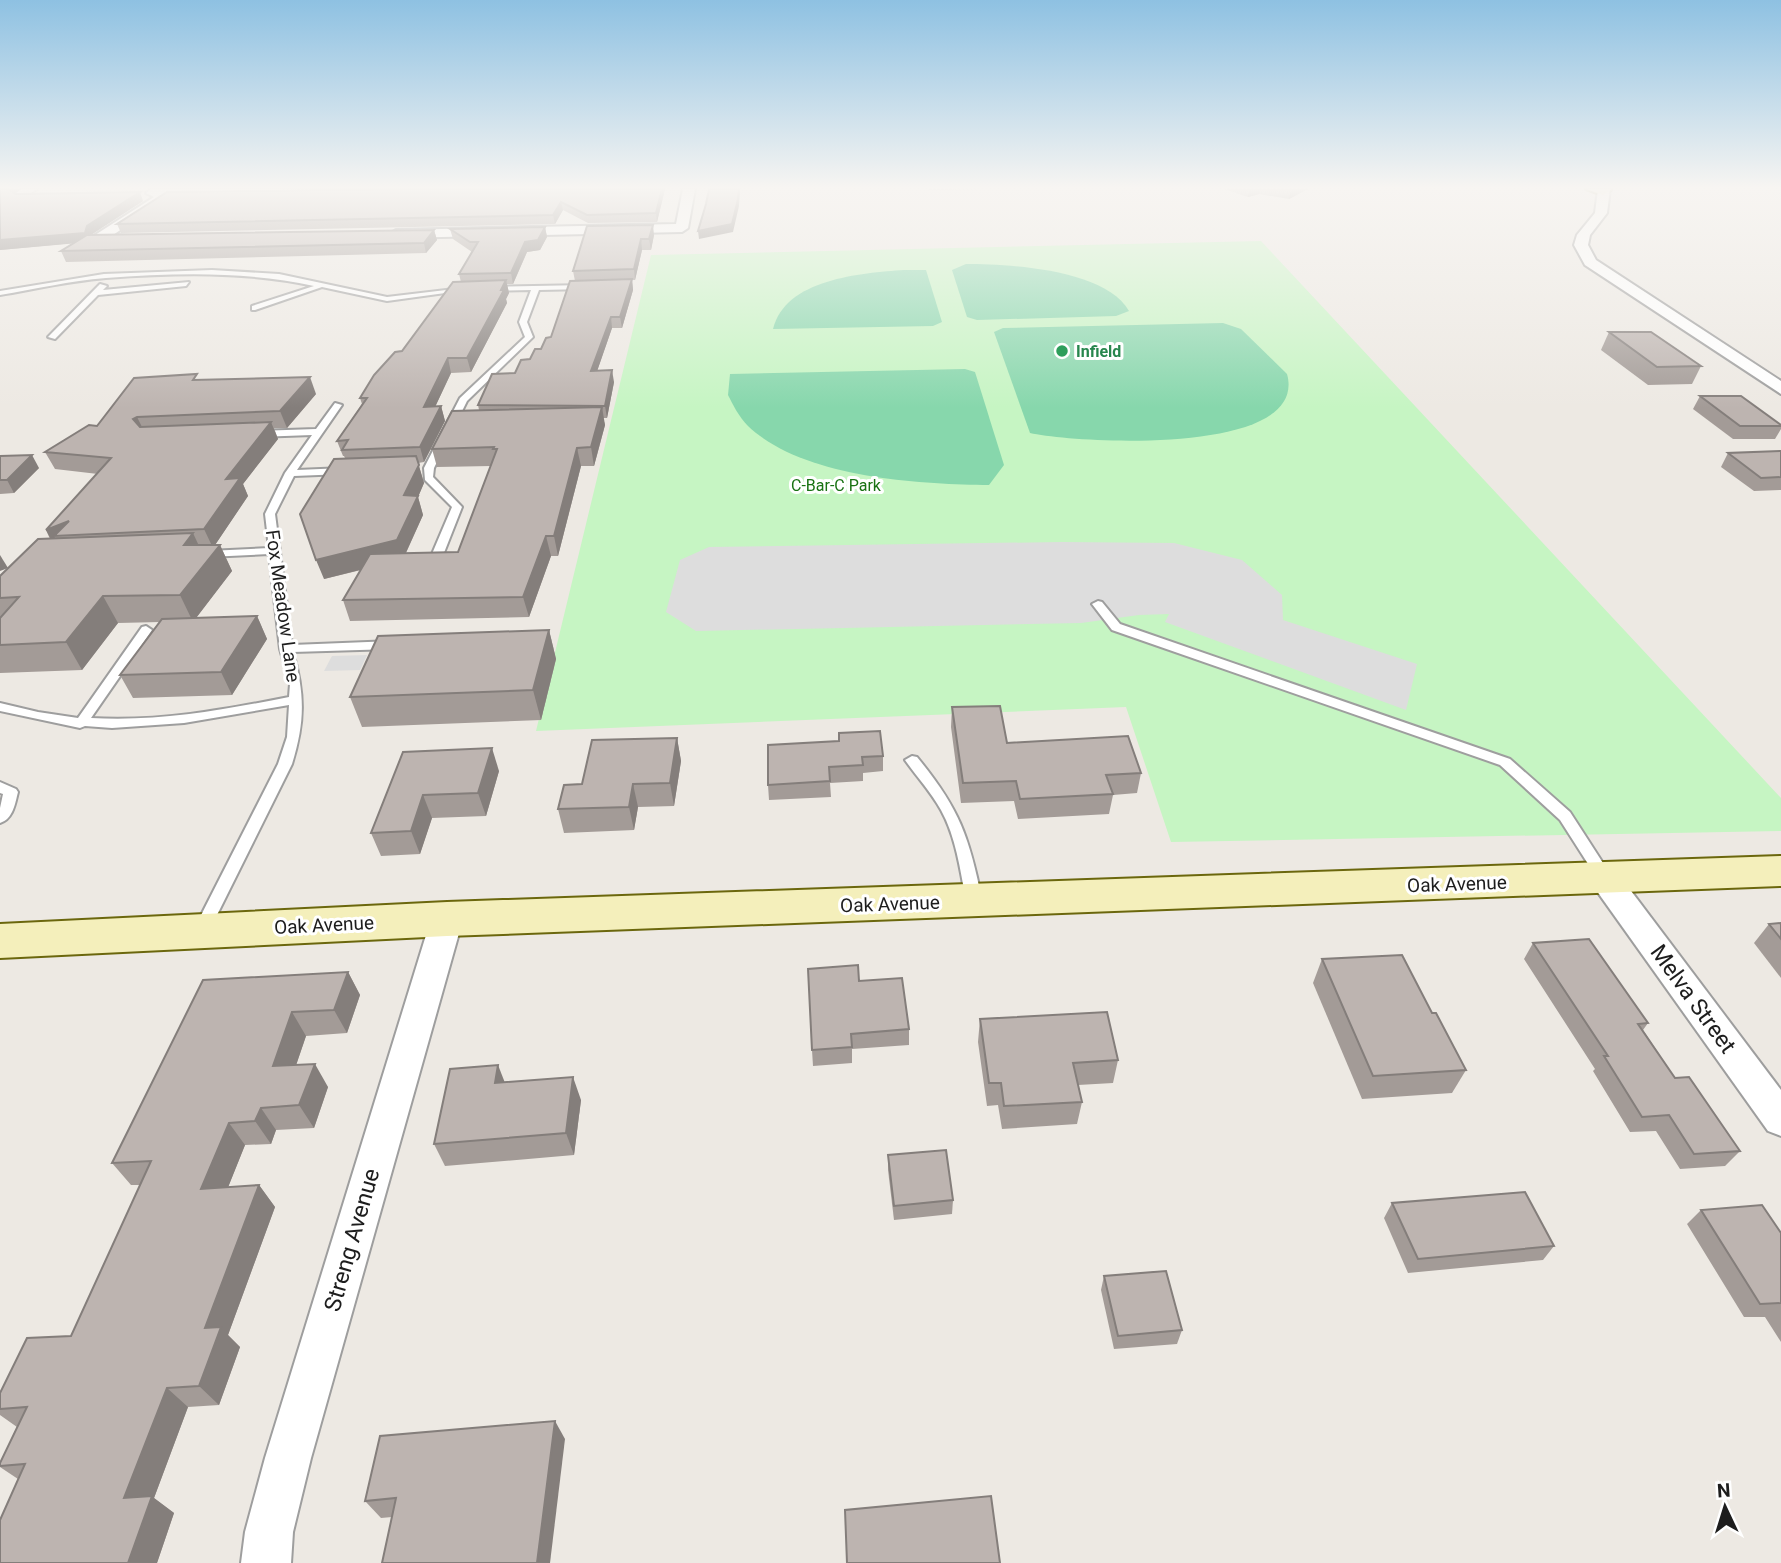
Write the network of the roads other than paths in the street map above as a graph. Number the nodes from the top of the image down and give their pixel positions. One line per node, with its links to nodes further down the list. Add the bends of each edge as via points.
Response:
1 (1590, 262): 13 (street)
2 (114, 275): 4 (lane, via 236,272); 9 (lane); 10 (lane)
3 (186, 284): 10 (lane)
4 (324, 285): 8 (lane, via 387,299); 11 (lane)
5 (599, 286): 6 (lane)
6 (536, 288): 7 (lane); 15 (lane, via 523,322 529,337 473,387)
7 (484, 289)
8 (470, 290)
9 (0, 293)
10 (96, 293): 12 (lane)
11 (255, 308)
12 (52, 338)
13 (1778, 385)
14 (338, 405): 17 (lane, Fox Meadow Lane)
15 (452, 423): 16 (lane); 19 (lane)
16 (466, 423)
17 (318, 432): 18 (lane); 22 (lane, Fox Meadow Lane)
18 (240, 435)
19 (429, 468): 20 (lane); 25 (lane, via 428,478 457,507)
20 (414, 469)
21 (352, 471): 22 (lane)
22 (290, 473): 23 (lane, Fox Meadow Lane, via 270,514)
23 (273, 551): 24 (lane); 29 (lane, Fox Meadow Lane)
24 (191, 554)
25 (432, 568)
26 (1098, 604): 37 (lane, via 1116,627 1505,762 1565,816)
27 (146, 630): 32 (lane)
28 (405, 645): 29 (lane)
29 (286, 649): 30 (lane, Fox Meadow Lane, via 296,684)
30 (295, 700): 32 (lane, via 174,722); 40 (lane, Fox Meadow Lane, via 294,737 285,764)
31 (0, 707): 32 (lane)
32 (80, 724)
33 (912, 760): 38 (lane, via 951,811 963,841)
34 (0, 787): 35 (lane, via 10,792)
35 (0, 818)
36 (1781, 872): 37 (main road, Oak Avenue)
37 (1605, 879): 38 (main road, Oak Avenue); 42 (street, Melva Street)
38 (974, 901): 39 (main road, Oak Avenue)
39 (447, 919): 40 (main road, Oak Avenue); 43 (street, Streng Avenue, via 288,1458)
40 (200, 932): 41 (main road, Oak Avenue)
41 (0, 941)
42 (1781, 1119)
43 (266, 1563)

